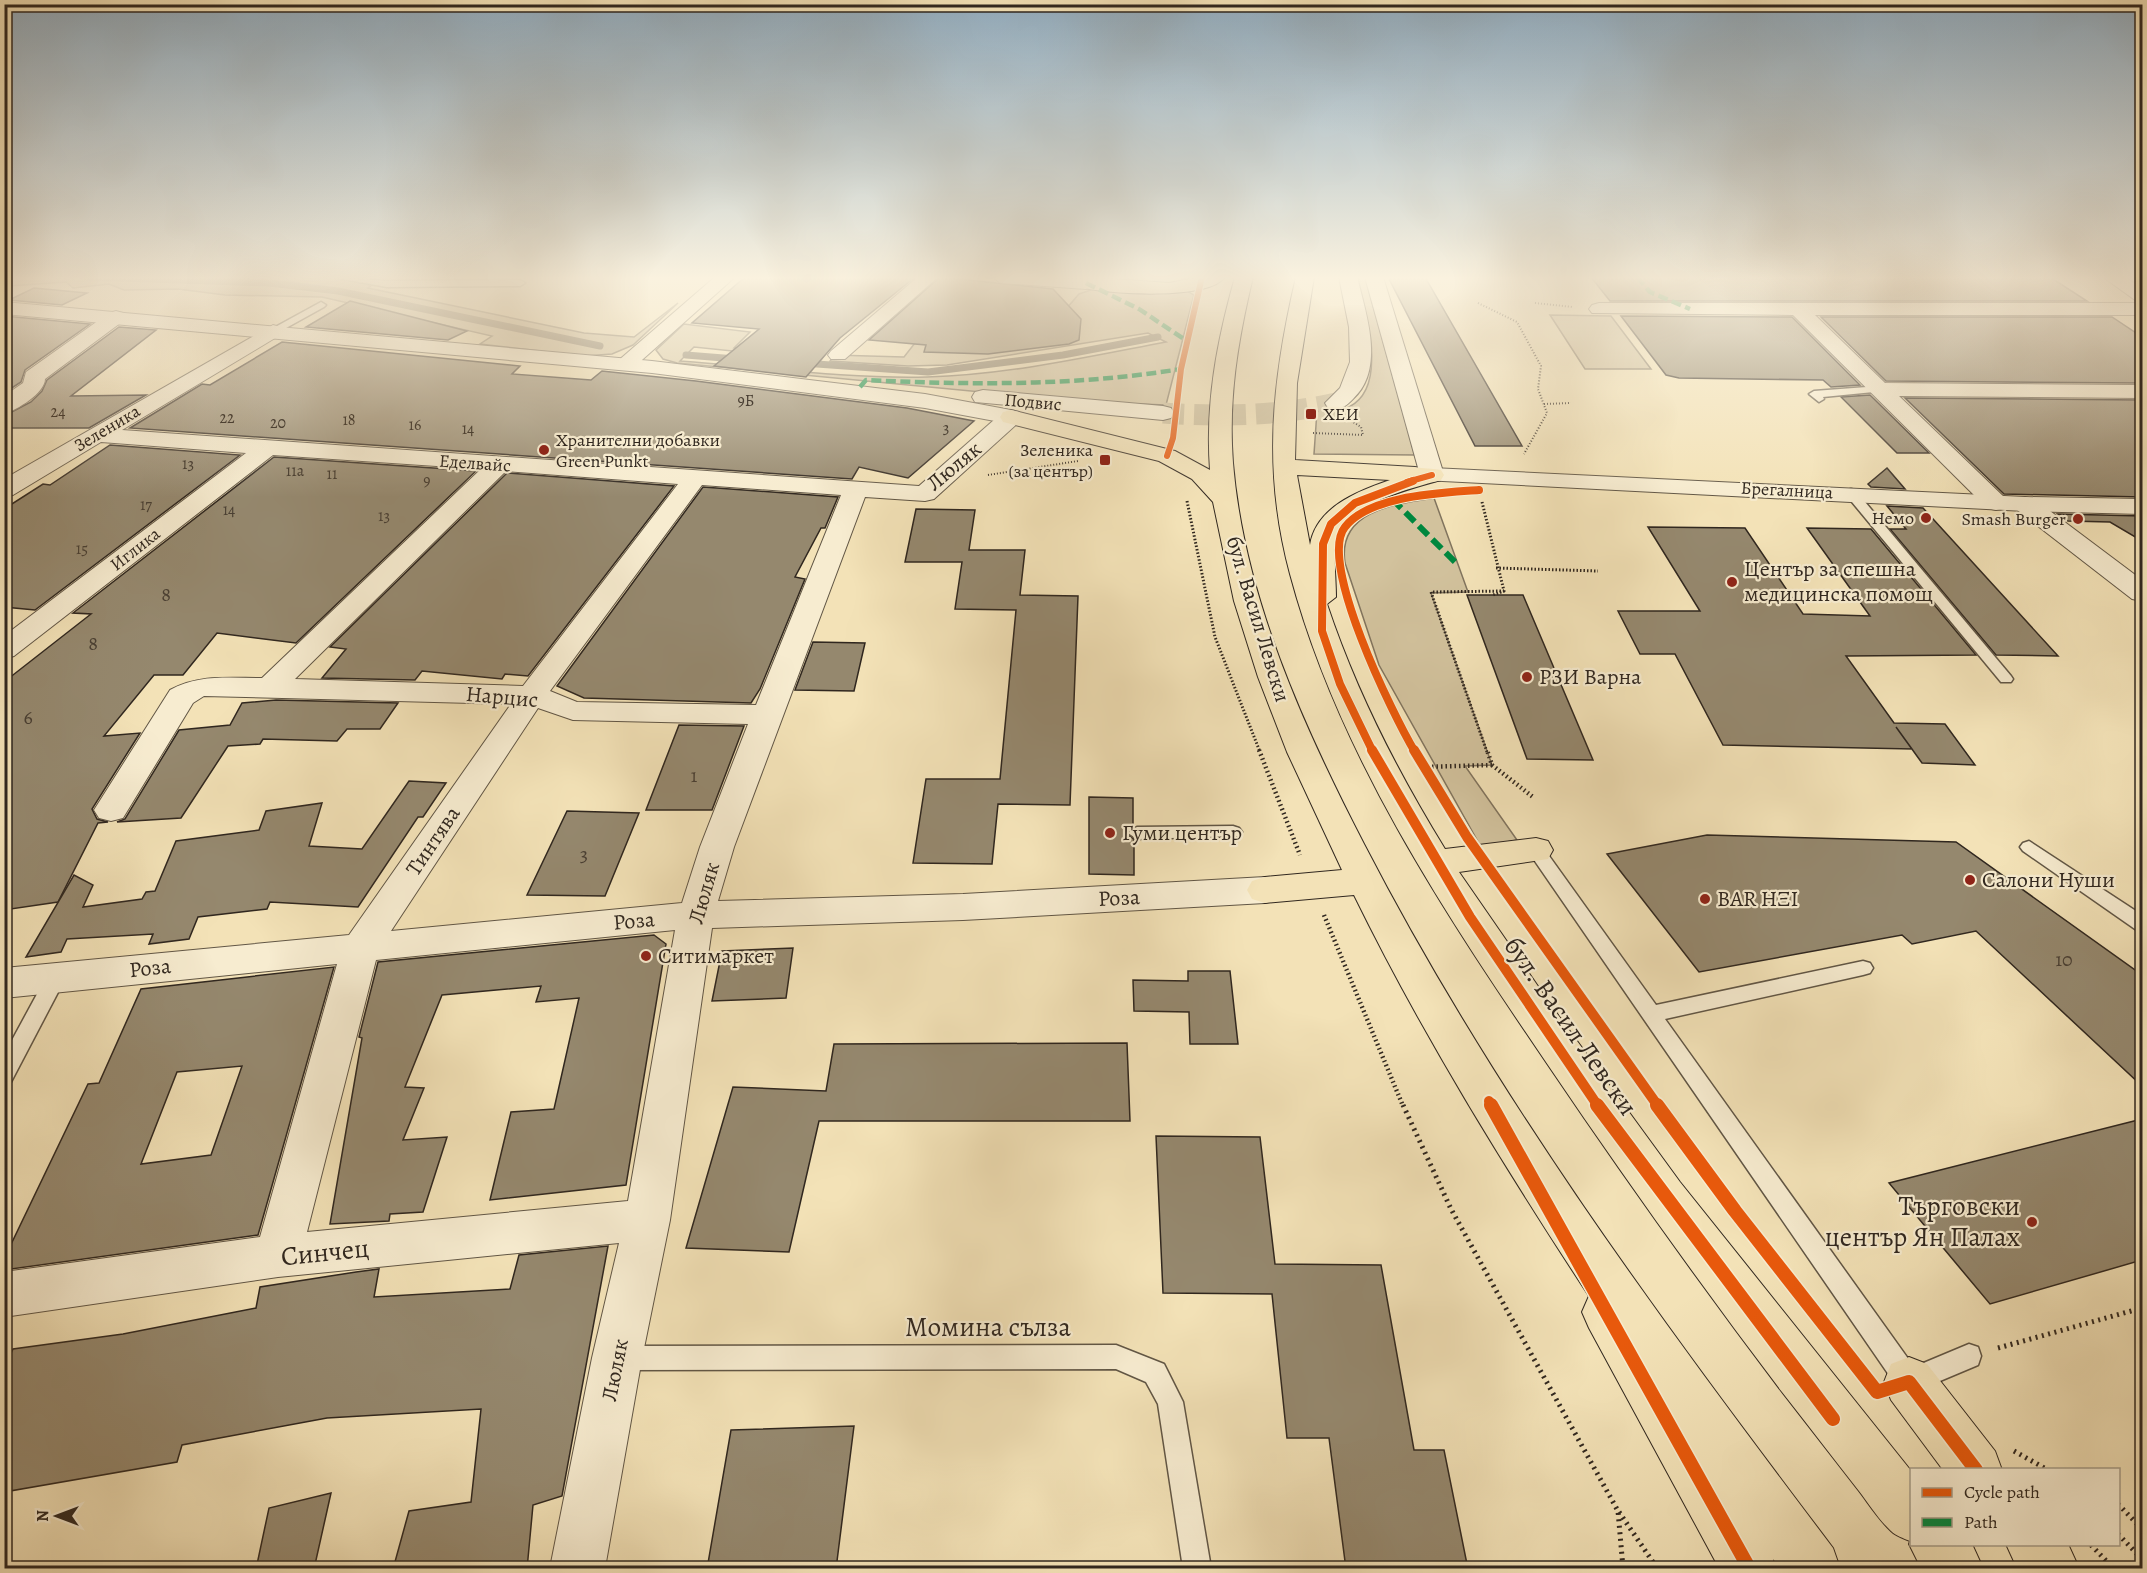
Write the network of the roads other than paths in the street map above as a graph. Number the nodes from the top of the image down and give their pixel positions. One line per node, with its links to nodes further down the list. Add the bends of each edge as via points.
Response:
1 (70, 350): 17 (street, via 34,377 34,385)
2 (240, 350): 20 (street, Зеленика)
3 (494, 350): 12 (street, Подвис)
4 (645, 350): 12 (street)
5 (843, 350): 11 (street)
6 (1227, 350): 29 (highway, бул. Васил Левски, via 1222,383)
7 (1291, 350): 23 (highway, бул. Васил Левски, via 1282,401)
8 (1360, 350): 16 (street, via 1354,387)
9 (1396, 350): 24 (street)
10 (1840, 350): 13 (street)
11 (838, 355)
12 (637, 363): 18 (street, Подвис); 19 (street, Подвис, via 925,401)
13 (1880, 389): 14 (street); 15 (lane, via 1814,394); 30 (street)
14 (2142, 392)
15 (1818, 399)
16 (1336, 403)
17 (4, 407)
18 (1163, 413)
19 (1011, 417): 26 (street, Люляк, via 925,494); 29 (highway, via 1186,463 1208,478)
20 (95, 435): 21 (street, Еделвайс); 27 (street, Зеленика)
21 (266, 449): 22 (street, Еделвайс); 35 (street, Иглика)
22 (500, 464): 25 (street, Еделвайс); 37 (street)
23 (1284, 467): 24 (highway); 34 (highway, бул. Васил Левски, via 1300,555)
24 (1432, 475): 28 (street, Брегалница); 34 (highway, via 1364,499 1337,516 1324,538)
25 (696, 477): 26 (street, Еделвайс); 38 (street, Тинтява)
26 (856, 489): 39 (street, Люляк)
27 (4, 490)
28 (1851, 493): 30 (street, Брегалница); 36 (lane)
29 (1226, 502): 46 (highway, бул. Васил Левски, via 1237,561 1262,648)
30 (1996, 502): 31 (street, Брегалница)
31 (2025, 504): 32 (street, Брегалница); 33 (street)
32 (2142, 507)
33 (2142, 593)
34 (1321, 629): 45 (highway, бул. Васил Левски, via 1374,752)
35 (4, 650)
36 (2006, 679)
37 (271, 686): 38 (street, Нарцис); 40 (street, Нарцис, via 208,686 181,697)
38 (532, 695): 39 (street, Нарцис, via 573,711); 50 (street, Тинтява)
39 (767, 715): 48 (street, Люляк)
40 (111, 810)
41 (1233, 832): 42 (lane)
42 (1137, 833)
43 (2029, 847): 49 (lane)
44 (1536, 850): 45 (highway); 54 (lane)
45 (1436, 862): 64 (highway, бул. Васил Левски, via 1515,988 1652,1181)
46 (1363, 881): 47 (highway); 56 (highway, бул. Васил Левски)
47 (1265, 890): 48 (street, Роза, via 963,907)
48 (696, 915): 50 (street, Роза); 57 (street, Люляк)
49 (2142, 924)
50 (362, 946): 52 (street, Роза); 58 (street, Тинтява)
51 (1863, 968): 54 (lane)
52 (56, 977): 53 (street, Роза); 55 (lane)
53 (4, 983)
54 (1651, 1014): 62 (lane)
55 (4, 1076)
56 (1489, 1101): 69 (highway); 70 (highway, бул. Васил Левски, via 1692,1404)
57 (647, 1220): 58 (street, Синчец); 61 (street, Люляк)
58 (278, 1256): 59 (street, Синчец)
59 (4, 1295)
60 (1968, 1356): 62 (lane)
61 (616, 1358): 67 (street, Люляк); 68 (lane, Момина сълза, via 1116,1357 1155,1373 1170,1402)
62 (1909, 1382): 63 (highway)
63 (1991, 1458)
64 (1910, 1514)
65 (1937, 1546): 71 (highway)
66 (2034, 1546): 72 (highway)
67 (578, 1569)
68 (1197, 1569)
69 (1749, 1569)
70 (1813, 1569)
71 (1956, 1569)
72 (2052, 1569)

